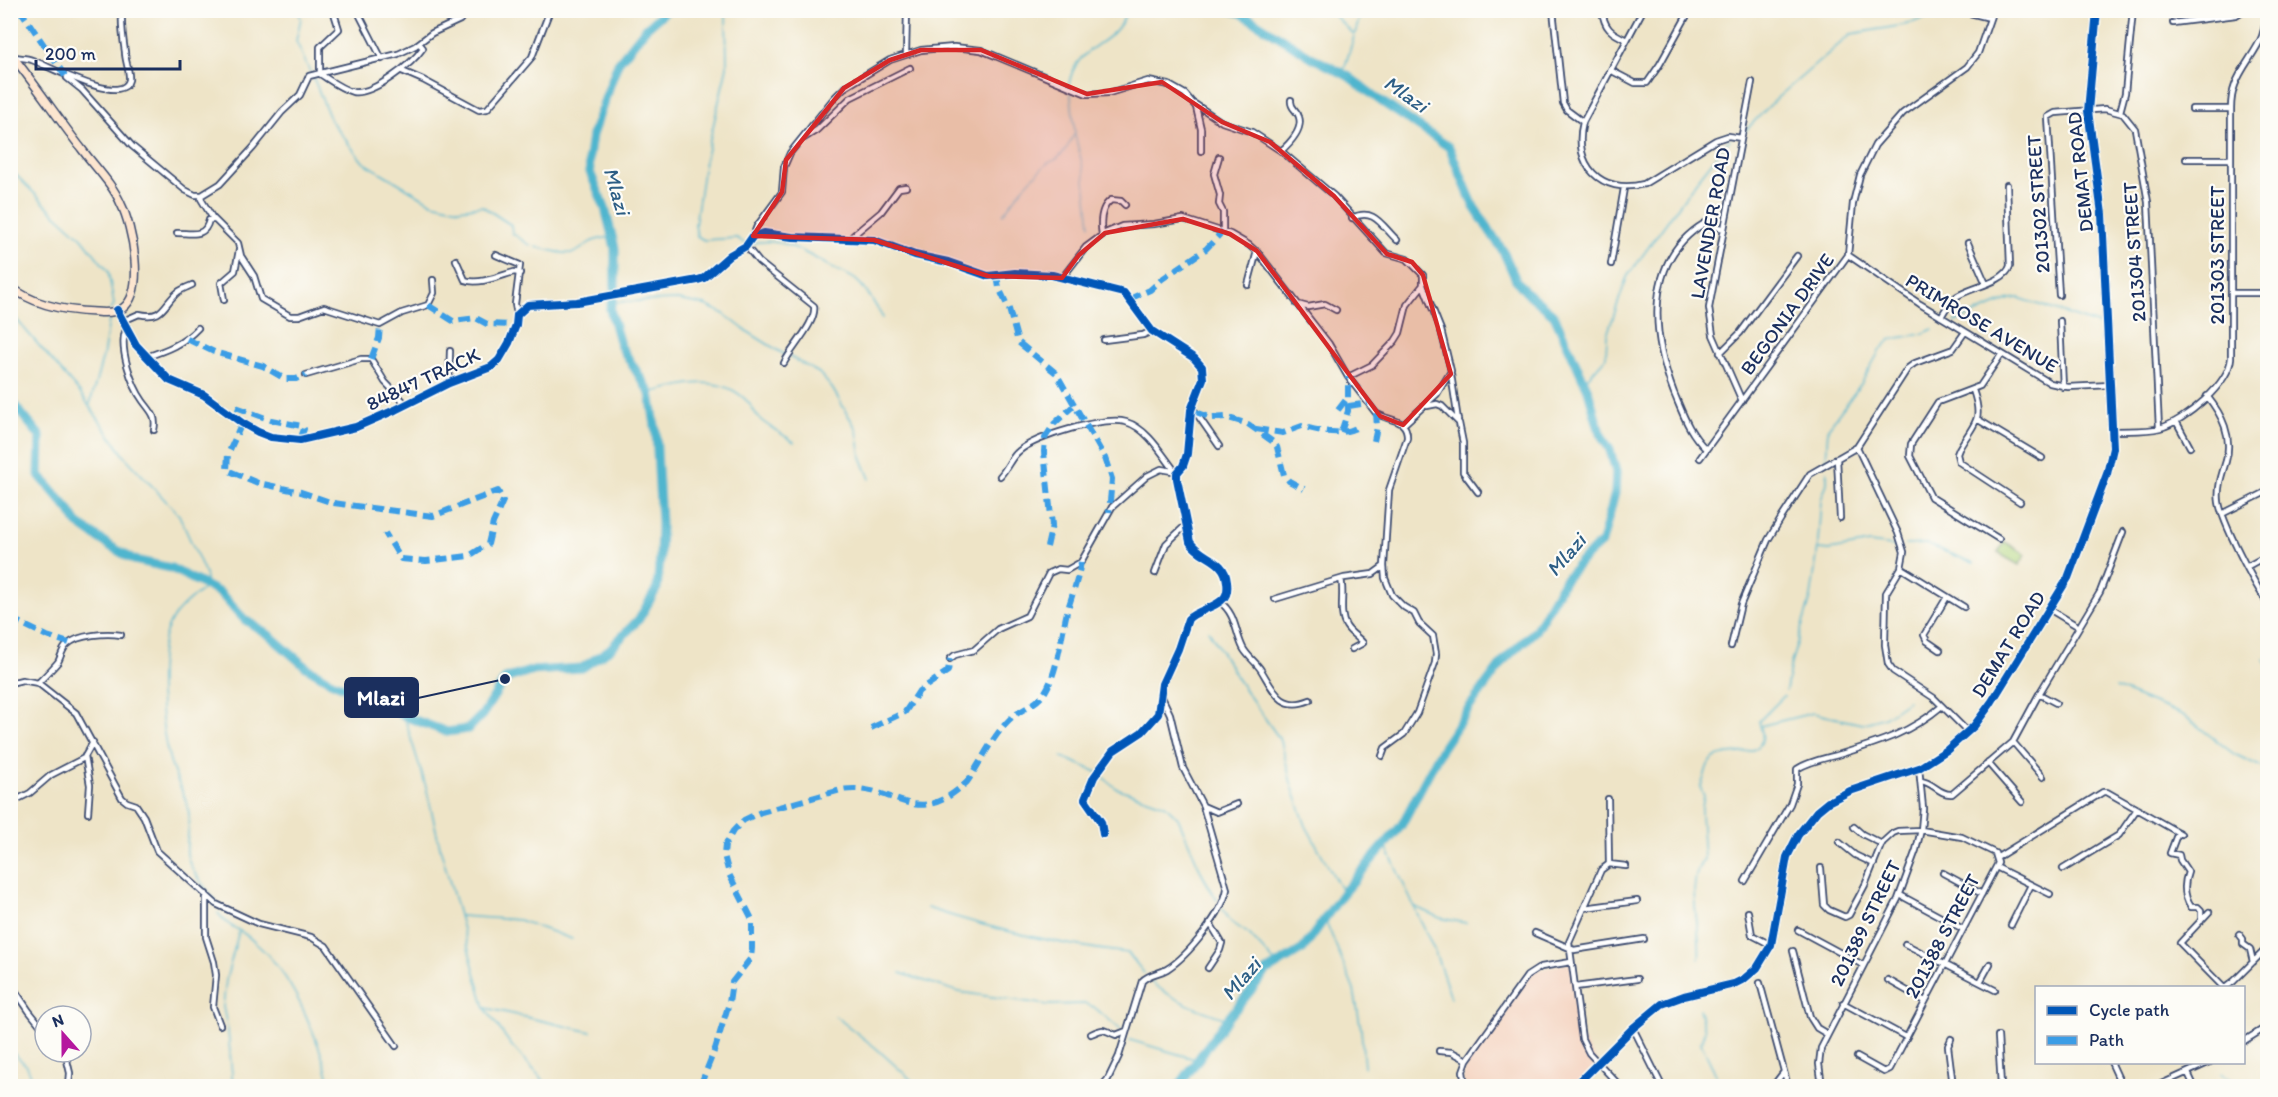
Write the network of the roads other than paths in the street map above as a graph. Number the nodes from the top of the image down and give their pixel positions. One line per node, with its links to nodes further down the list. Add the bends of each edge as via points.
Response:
1 (122, 10): 28 (street, via 128,83 114,90)
2 (333, 10): 27 (street, via 339,29 320,47)
3 (467, 10): 20 (street, via 460,20)
4 (550, 10): 25 (street, via 532,57 487,110 479,110)
5 (907, 10): 21 (street)
6 (1553, 10): 36 (street, via 1563,103)
7 (1602, 10): 19 (street, via 1611,33)
8 (1643, 10): 19 (street)
9 (1690, 10): 26 (street, via 1647,83 1635,83)
10 (1943, 10): 17 (street)
11 (1992, 10): 17 (street, BEGONIA DRIVE)
12 (2097, 10): 34 (street, DEMAT ROAD)
13 (2133, 10): 35 (street)
14 (2244, 10): 18 (street, via 2236,15)
15 (2265, 10): 33 (street, 201303 STREET, via 2266,30 2236,82)
16 (360, 16): 23 (street)
17 (1990, 18): 63 (street, BEGONIA DRIVE, via 1978,53 1967,67 1904,113 1875,145 1860,175 1854,199)
18 (2173, 23)
19 (1627, 40): 26 (street)
20 (419, 43): 23 (street); 25 (street, via 422,50)
21 (906, 54): 30 (street, via 937,48 970,48 991,53 1087,94 1109,93 1148,81 1169,85); 38 (street, via 844,87)
22 (12, 55): 28 (street); 80 (street, via 122,205 131,236 135,277 133,295)
23 (382, 59): 27 (street)
24 (910, 68): 38 (street, via 854,96)
25 (402, 71): 27 (street, via 358,92 342,88)
26 (1612, 71): 36 (street)
27 (320, 74): 47 (street, via 307,78 300,95 236,168)
28 (66, 77): 47 (street, via 132,146 184,190)
29 (1752, 82): 37 (street, LAVENDER ROAD)
30 (1191, 100): 39 (street, via 1200,119); 40 (street, via 1215,118 1252,132)
31 (1291, 100): 40 (street, via 1299,124)
32 (2192, 109): 33 (street)
33 (2231, 109): 43 (street, 201303 STREET)
34 (2088, 111): 35 (street); 77 (street, 201302 STREET, via 2055,113 2048,120); 100 (street, DEMAT ROAD, via 2102,214)
35 (2120, 112): 112 (street, 201304 STREET, via 2135,129 2147,195)
36 (1583, 122): 46 (street, via 1580,141 1586,164 1602,181)
37 (1741, 138): 46 (street, via 1728,136 1716,140 1644,184); 51 (street, LAVENDER ROAD)
38 (800, 141): 55 (street, via 786,160 782,192)
39 (1201, 151)
40 (1281, 151): 49 (street, via 1334,196)
41 (1219, 157): 52 (street, via 1214,174)
42 (2186, 159): 43 (street)
43 (2231, 159): 75 (street, 201303 STREET)
44 (2007, 185): 70 (street, via 2010,266 2006,274)
45 (906, 188): 56 (street, via 899,188 886,206)
46 (1624, 188): 66 (street)
47 (202, 195): 50 (street)
48 (1125, 205): 54 (street, via 1111,200 1105,204 1100,224)
49 (1352, 218): 57 (street, via 1372,215); 73 (street, via 1386,253 1412,262 1423,275)
50 (214, 220): 53 (street, via 209,220 202,233); 60 (street, via 238,243)
51 (1725, 229): 92 (street, LAVENDER ROAD, via 1709,308); 118 (street, via 1705,223 1670,257 1658,313 1665,370 1688,427)
52 (1223, 231): 54 (street, via 1183,219 1122,226); 61 (street)
53 (177, 233)
54 (1102, 235): 68 (street, via 1078,255)
55 (753, 236): 56 (street, via 764,233); 59 (street)
56 (850, 238): 68 (street, via 882,242 988,276 1023,273)
57 (1396, 240)
58 (1968, 243): 70 (street)
59 (746, 246): 82 (street, via 698,280 577,302 528,305); 95 (street, via 759,262 814,306 811,325)
60 (239, 249): 69 (street, via 264,302 295,316 327,308 380,326 402,313 428,305 434,293); 78 (street, via 235,271 221,283)
61 (1257, 251): 72 (street); 79 (street)
62 (496, 255): 67 (street, via 519,264)
63 (1848, 255): 83 (street, PRIMROSE AVENUE); 104 (street, BEGONIA DRIVE)
64 (1797, 256): 92 (street, via 1740,333)
65 (456, 260): 67 (street, via 468,281)
66 (1611, 264)
67 (520, 273): 82 (street, 84847 TRACK)
68 (1062, 278): 88 (street, via 1124,293)
69 (433, 280)
70 (1986, 284): 83 (street, via 1954,298)
71 (192, 285): 84 (street, via 178,292 156,314 139,314)
72 (1248, 285)
73 (1423, 285): 96 (street, via 1441,330); 98 (street, via 1407,305 1395,341 1372,365)
74 (10, 286): 80 (street, via 24,297 47,305 94,312)
75 (2232, 293): 76 (street); 103 (street, 201303 STREET, via 2231,365)
76 (2268, 293)
77 (2059, 295)
78 (224, 300)
79 (1297, 304): 81 (street, via 1324,304); 98 (street, via 1329,344)
80 (117, 310): 84 (street, 84847 TRACK)
81 (1336, 310)
82 (517, 315): 99 (street, 84847 TRACK, via 499,360 491,367)
83 (1941, 317): 89 (street, PRIMROSE AVENUE)
84 (123, 321): 87 (street, 84847 TRACK)
85 (2060, 321): 101 (street)
86 (198, 328): 94 (street, via 172,348)
87 (126, 329): 94 (street, 84847 TRACK); 113 (street, via 122,344 142,401 156,419)
88 (1152, 331): 90 (street); 106 (street, via 1202,367 1203,379)
89 (1965, 332): 93 (street, PRIMROSE AVENUE); 116 (street, via 1953,350 1908,368)
90 (1104, 340)
91 (450, 351): 99 (street)
92 (1720, 353): 104 (street, LAVENDER ROAD)
93 (2001, 355): 101 (street, PRIMROSE AVENUE); 102 (street, via 1984,382)
94 (146, 357): 105 (street, 84847 TRACK, via 169,380 209,398 258,432 278,438 300,440 356,427)
95 (784, 363)
96 (1451, 374): 107 (street); 110 (street)
97 (306, 375): 105 (street, via 371,359)
98 (1348, 377): 111 (street, via 1380,416)
99 (449, 383): 105 (street, 84847 TRACK)
100 (2111, 385): 101 (street, PRIMROSE AVENUE); 114 (street, DEMAT ROAD)
101 (2063, 387)
102 (1973, 390): 108 (street, via 1979,409); 131 (street, via 1938,402 1909,452 1931,497)
103 (2207, 396): 109 (street, 201303 STREET); 127 (street, via 2222,418 2228,441 2219,485)
104 (1742, 401): 118 (street, BEGONIA DRIVE)
105 (406, 405)
106 (1192, 407): 115 (street); 122 (street, via 1187,454)
107 (1425, 407): 110 (street, via 1442,406); 111 (street)
108 (1977, 419): 121 (street); 126 (street, via 1959,449 1959,462)
109 (2176, 421): 112 (street, 201303 STREET); 117 (street)
110 (1458, 423): 124 (street, via 1463,472)
111 (1403, 425): 133 (street, via 1407,438 1389,490)
112 (2159, 428): 114 (street, 201303 STREET)
113 (154, 430)
114 (2113, 431): 143 (street, DEMAT ROAD, via 2108,474 2072,569)
115 (1219, 446)
116 (1857, 447): 120 (street); 135 (street, via 1898,533 1904,552)
117 (2190, 447)
118 (1706, 449): 119 (street, BEGONIA DRIVE)
119 (1700, 458)
120 (1837, 458): 128 (street); 146 (street, via 1810,474 1768,540 1741,604)
121 (2042, 458)
122 (1176, 472): 123 (street, via 1149,438 1125,422 1111,421 1059,432 1028,444 1017,452); 129 (street); 149 (street, via 1153,472 1125,495 1109,512 1080,562 1067,570 1049,573 1023,619 998,629 974,650)
123 (1000, 476)
124 (1478, 492)
125 (2268, 492): 127 (street)
126 (2020, 502)
127 (2222, 514): 134 (street)
128 (1840, 518)
129 (1186, 525): 136 (street, via 1166,544); 140 (street, via 1192,545 1224,569 1227,587)
130 (2123, 532): 144 (street, via 2100,592)
131 (1999, 540)
132 (2268, 555): 134 (street)
133 (1384, 566): 137 (street, via 1373,574); 161 (street, via 1392,595 1414,613 1432,636 1436,654 1417,713 1404,734 1385,748)
134 (2248, 566): 141 (street)
135 (1901, 568): 138 (street); 156 (street, via 1886,593 1887,660 1893,671)
136 (1155, 573)
137 (1341, 579): 139 (street); 147 (street, via 1343,620 1363,643)
138 (1947, 597): 142 (street); 148 (street, via 1924,635)
139 (1275, 599)
140 (1220, 602): 153 (street, via 1188,618); 154 (street, via 1234,620 1245,652 1281,700 1289,704)
141 (2268, 603)
142 (1964, 607)
143 (2049, 609): 144 (street); 157 (street, DEMAT ROAD, via 1991,703)
144 (2079, 627): 152 (street)
145 (122, 635): 150 (street, via 103,634 69,643)
146 (1731, 646)
147 (1352, 649)
148 (1940, 650)
149 (950, 659)
150 (38, 682): 151 (street); 158 (street, via 80,717)
151 (10, 683)
152 (2039, 694): 155 (street); 159 (street)
153 (1161, 695): 170 (street, via 1170,714 1183,768); 175 (street, via 1158,714 1152,722 1113,751 1088,790 1086,801 1098,817)
154 (1310, 700)
155 (2056, 703)
156 (1942, 706): 157 (street); 186 (street, via 1894,737 1797,770 1790,804)
157 (1968, 732): 163 (street, DEMAT ROAD)
158 (93, 742): 160 (street); 188 (street, via 122,798 136,805 141,813 157,851)
159 (2013, 742): 162 (street); 164 (street)
160 (85, 756): 168 (street); 172 (street, via 90,785)
161 (1382, 756)
162 (1988, 763): 165 (street, via 1952,794); 167 (street)
163 (1919, 768): 165 (street, 201389 STREET); 205 (street, DEMAT ROAD, via 1850,791 1828,802 1807,822 1785,863)
164 (2043, 777)
165 (1921, 781): 174 (street, 201389 STREET)
166 (1608, 800): 179 (street)
167 (2022, 802)
168 (10, 803)
169 (1237, 804): 170 (street, via 1217,812)
170 (1203, 806): 197 (street, via 1227,889)
171 (2137, 809): 178 (street, via 2103,792); 184 (street, via 2119,835); 196 (street, via 2180,833 2170,853 2179,855 2188,872 2185,891 2191,908 2201,910)
172 (88, 813)
173 (1854, 827): 177 (street)
174 (1922, 830): 177 (street, 201388 STREET, via 1898,831 1887,836); 178 (street, 201388 STREET, via 1962,837); 191 (street, 201389 STREET)
175 (1103, 834)
176 (1839, 842): 180 (street)
177 (1882, 844): 180 (street)
178 (1998, 857): 182 (street, 201388 STREET)
179 (1609, 864): 181 (street); 193 (street, via 1601,870)
180 (1874, 864): 183 (street, via 1845,917 1824,905)
181 (1626, 866)
182 (1996, 867): 187 (street); 189 (street, 201388 STREET)
183 (1821, 868)
184 (2063, 869)
185 (1943, 873): 189 (street)
186 (1745, 881)
187 (2031, 885): 190 (street); 198 (street)
188 (206, 894): 227 (street, via 206,937 216,975 213,1007); 237 (street, via 234,914 323,944)
189 (1982, 894): 199 (street, 201388 STREET)
190 (2050, 894)
191 (1899, 895): 199 (street); 212 (street, 201389 STREET)
192 (1637, 902): 193 (street)
193 (1584, 908): 207 (street)
194 (1748, 912): 205 (street, via 1752,934)
195 (2209, 912): 196 (street)
196 (2201, 921): 220 (street, via 2180,943)
197 (1210, 923): 214 (street, via 1222,943); 230 (street, via 1171,966 1142,981)
198 (2011, 925)
199 (1963, 929): 213 (street, 201388 STREET)
200 (1798, 930): 212 (street)
201 (1534, 933): 207 (street)
202 (2239, 934): 210 (street, via 2242,944 2250,949)
203 (1644, 939): 207 (street)
204 (1905, 944): 213 (street)
205 (1771, 945): 229 (street, DEMAT ROAD, via 1761,963 1744,979 1670,1000)
206 (2268, 947): 210 (street)
207 (1569, 949): 209 (street)
208 (1793, 951): 232 (street, via 1810,1017)
209 (1571, 962): 222 (street); 240 (street, via 1532,971)
210 (2253, 962): 221 (street)
211 (1990, 964): 217 (street)
212 (1863, 965): 225 (street, 201389 STREET)
213 (1944, 965): 217 (street); 224 (street, 201388 STREET)
214 (1208, 968)
215 (1637, 980): 222 (street)
216 (1888, 980): 224 (street)
217 (1980, 982): 223 (street)
218 (10, 983): 226 (street)
219 (1760, 983): 245 (street)
220 (2223, 986)
221 (2225, 986)
222 (1575, 987): 241 (street, via 1582,1039)
223 (1995, 990)
224 (1925, 1001): 234 (street, 201388 STREET)
225 (1843, 1003): 232 (street, 201389 STREET); 234 (street)
226 (33, 1015)
227 (220, 1024)
228 (2268, 1026): 236 (street)
229 (1633, 1028): 241 (street, DEMAT ROAD); 253 (street)
230 (1128, 1029): 231 (street, via 1116,1035 1106,1029); 249 (street, via 1114,1069)
231 (1091, 1034)
232 (1827, 1034): 256 (street, 201389 STREET, via 1818,1064)
233 (1998, 1036): 258 (street)
234 (1906, 1037): 239 (street, 201388 STREET, via 1886,1072)
235 (1951, 1039): 257 (street, via 1948,1046)
236 (2245, 1040)
237 (396, 1046)
238 (1439, 1051): 240 (street, via 1452,1052)
239 (1857, 1057)
240 (1467, 1060): 247 (street)
241 (1598, 1063): 251 (street, DEMAT ROAD); 252 (street)
242 (68, 1064): 248 (street)
243 (2112, 1064): 259 (street)
244 (2206, 1064): 246 (street)
245 (1783, 1073): 254 (street); 255 (street)
246 (2188, 1073): 260 (street); 261 (street)
247 (1464, 1084): 250 (street)
248 (69, 1086)
249 (1102, 1086)
250 (1447, 1086)
251 (1575, 1086)
252 (1620, 1086)
253 (1662, 1086)
254 (1773, 1086)
255 (1788, 1086)
256 (1822, 1086)
257 (1953, 1086)
258 (2001, 1086)
259 (2122, 1086)
260 (2157, 1086)
261 (2194, 1086)

